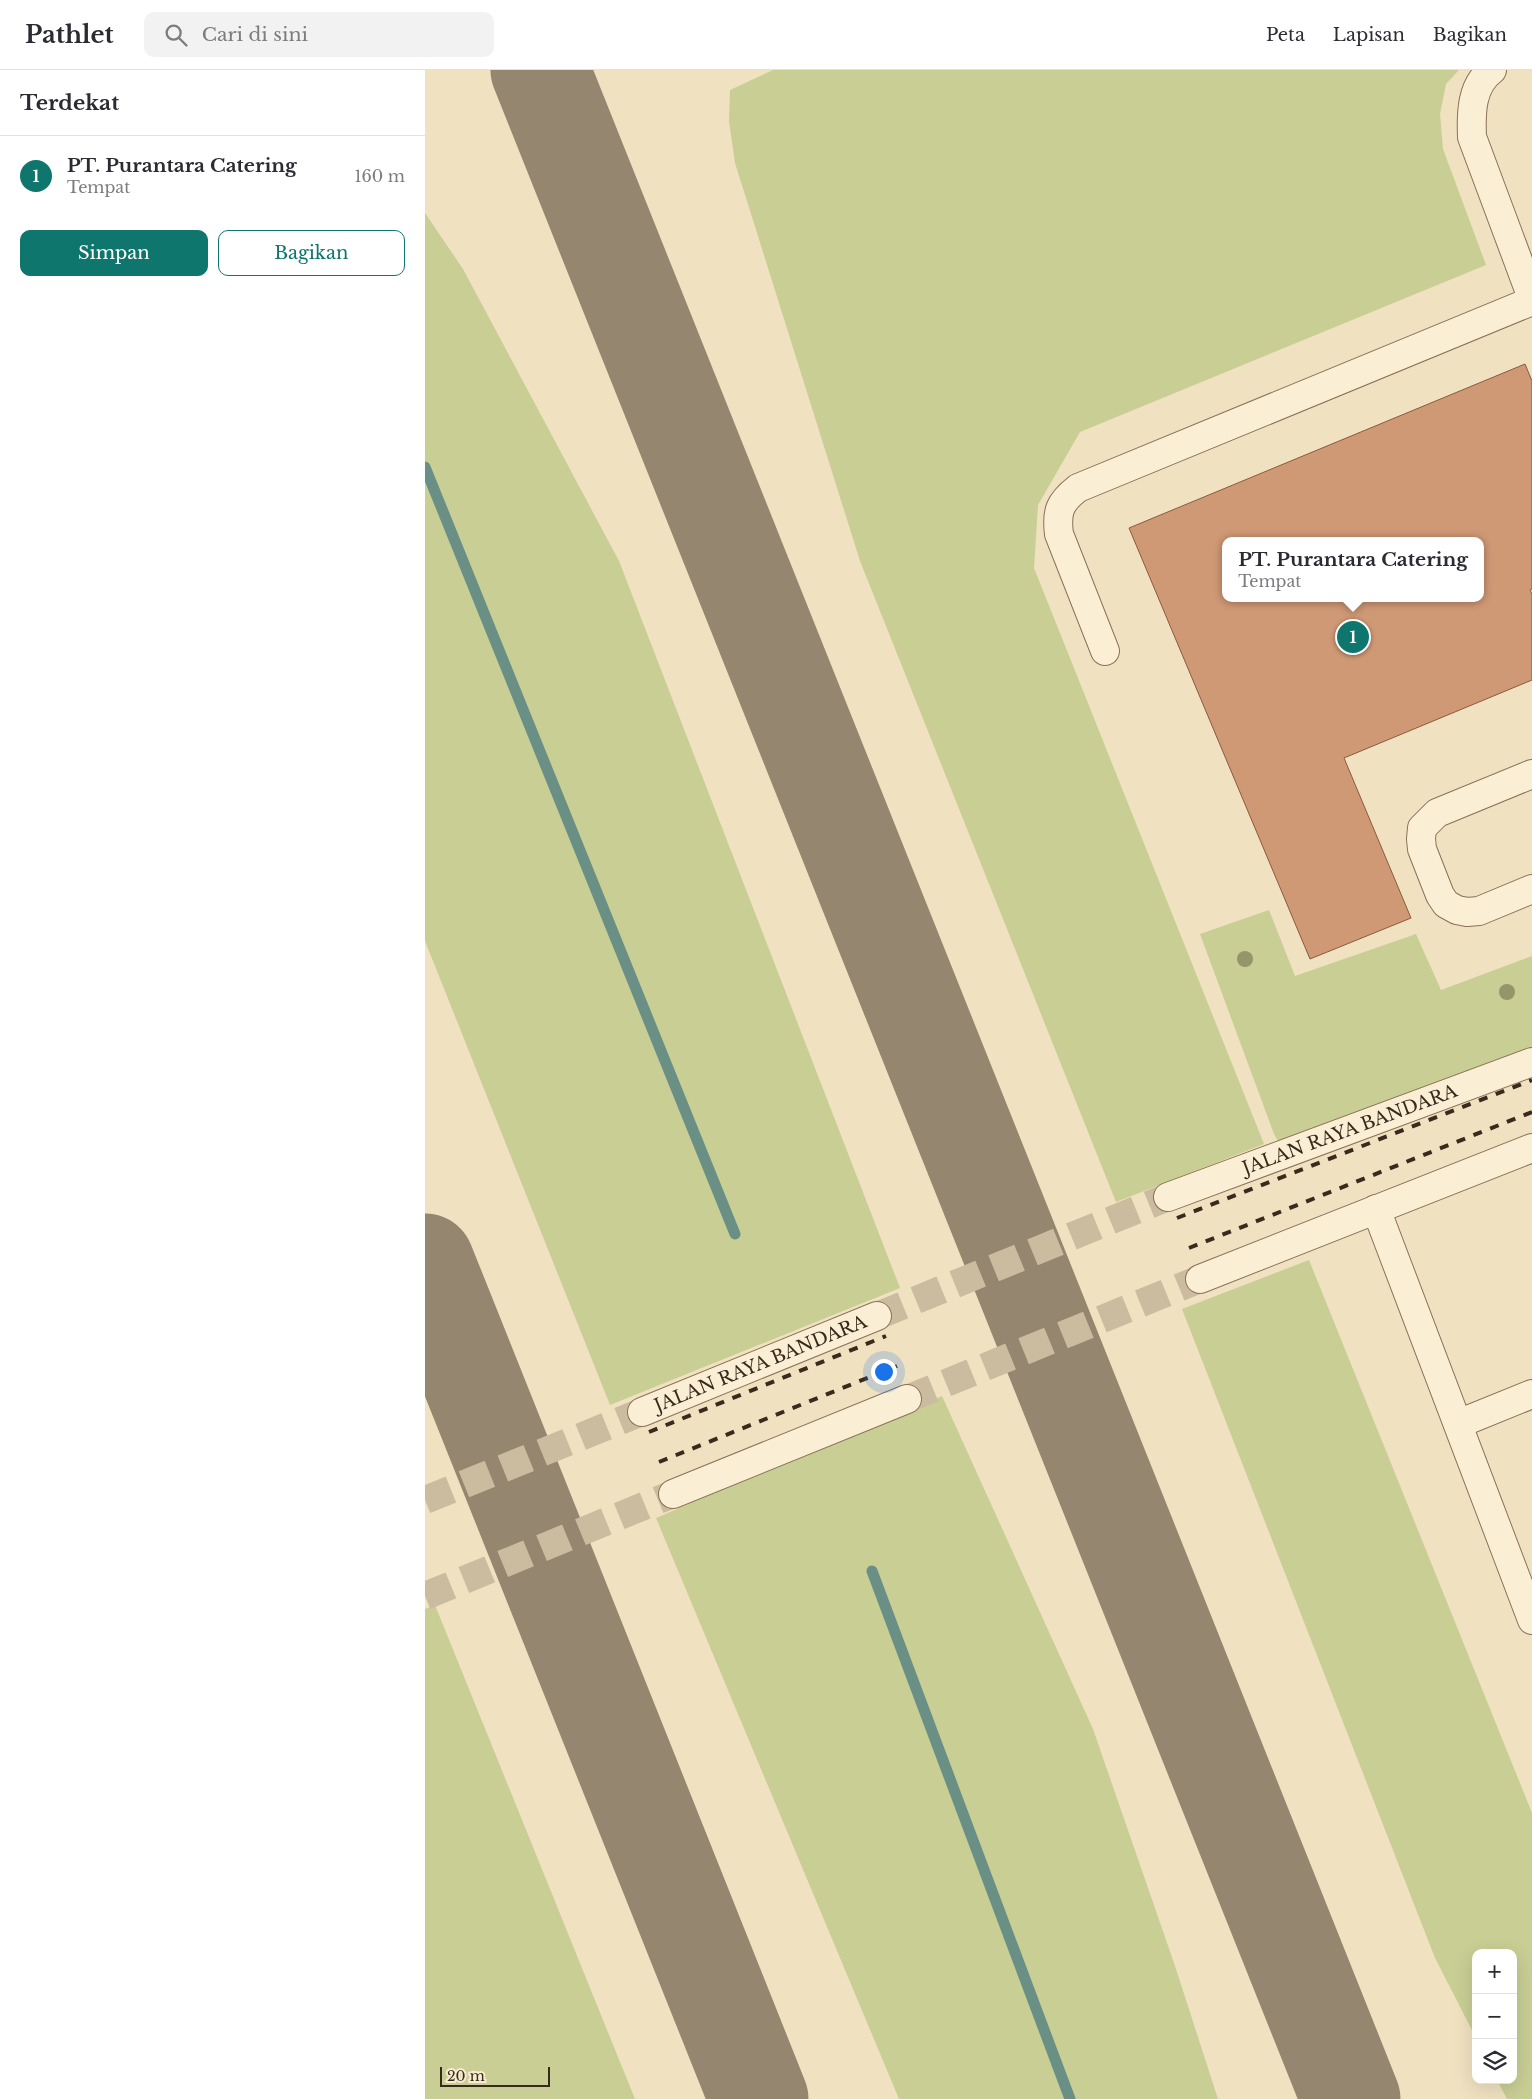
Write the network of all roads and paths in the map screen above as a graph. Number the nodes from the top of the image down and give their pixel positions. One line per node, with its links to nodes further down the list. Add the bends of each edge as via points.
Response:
1 (1492, 70): 2 (street, via 1476,92 1471,111 1472,137)
2 (1532, 299): 3 (street, via 1078,488 1065,498 1057,517 1059,534)
3 (1105, 651)
4 (1532, 774): 5 (street, via 1437,813 1422,828 1421,839 1440,895 1446,904 1457,910 1479,911)
5 (1532, 889)
6 (1532, 1062): 8 (street, JALAN RAYA BANDARA)
7 (1532, 1148): 9 (street)
8 (1167, 1196)
9 (1376, 1209): 10 (street); 15 (street)
10 (1200, 1279)
11 (877, 1316): 14 (street, JALAN RAYA BANDARA)
12 (1532, 1394): 15 (street)
13 (907, 1399): 16 (street)
14 (642, 1412)
15 (1458, 1424): 17 (street)
16 (673, 1494)
17 (1531, 1612)

